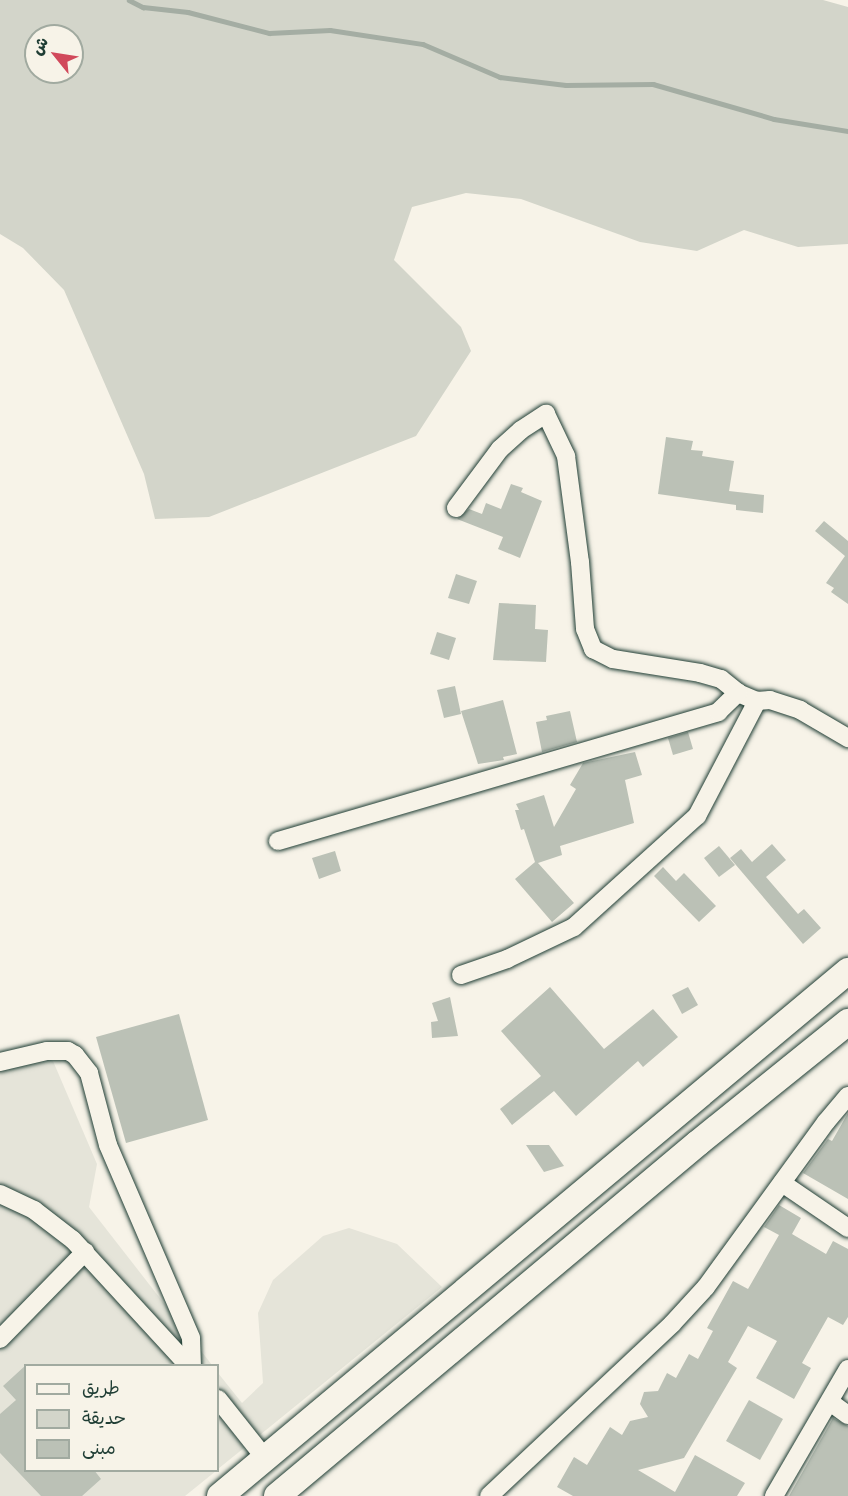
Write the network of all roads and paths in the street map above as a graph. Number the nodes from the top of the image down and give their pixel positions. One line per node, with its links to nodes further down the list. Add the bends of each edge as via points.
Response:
1 (456, 508): 2 (street, via 500,449 546,414 566,456 585,629 593,649 614,659 721,679)
2 (738, 693): 3 (street); 5 (street, via 718,712)
3 (757, 701): 4 (street, via 770,700 800,710); 7 (street, via 697,816 574,927 507,959)
4 (848, 738)
5 (278, 841)
6 (845, 971): 22 (highway)
7 (461, 975)
8 (848, 1022): 24 (highway)
9 (0, 1062): 17 (street, via 47,1051 68,1051 89,1073 108,1145 191,1338)
10 (848, 1096): 11 (street)
11 (782, 1183): 13 (street); 25 (street, via 686,1309)
12 (0, 1194): 14 (street, via 34,1210)
13 (848, 1228)
14 (85, 1252): 15 (street); 16 (street)
15 (0, 1339)
16 (189, 1364)
17 (190, 1364)
18 (848, 1369): 20 (street)
19 (219, 1400): 22 (street)
20 (830, 1402): 21 (street); 26 (street)
21 (848, 1415)
22 (265, 1458): 23 (highway)
23 (220, 1496)
24 (277, 1496)
25 (490, 1496)
26 (774, 1496)

